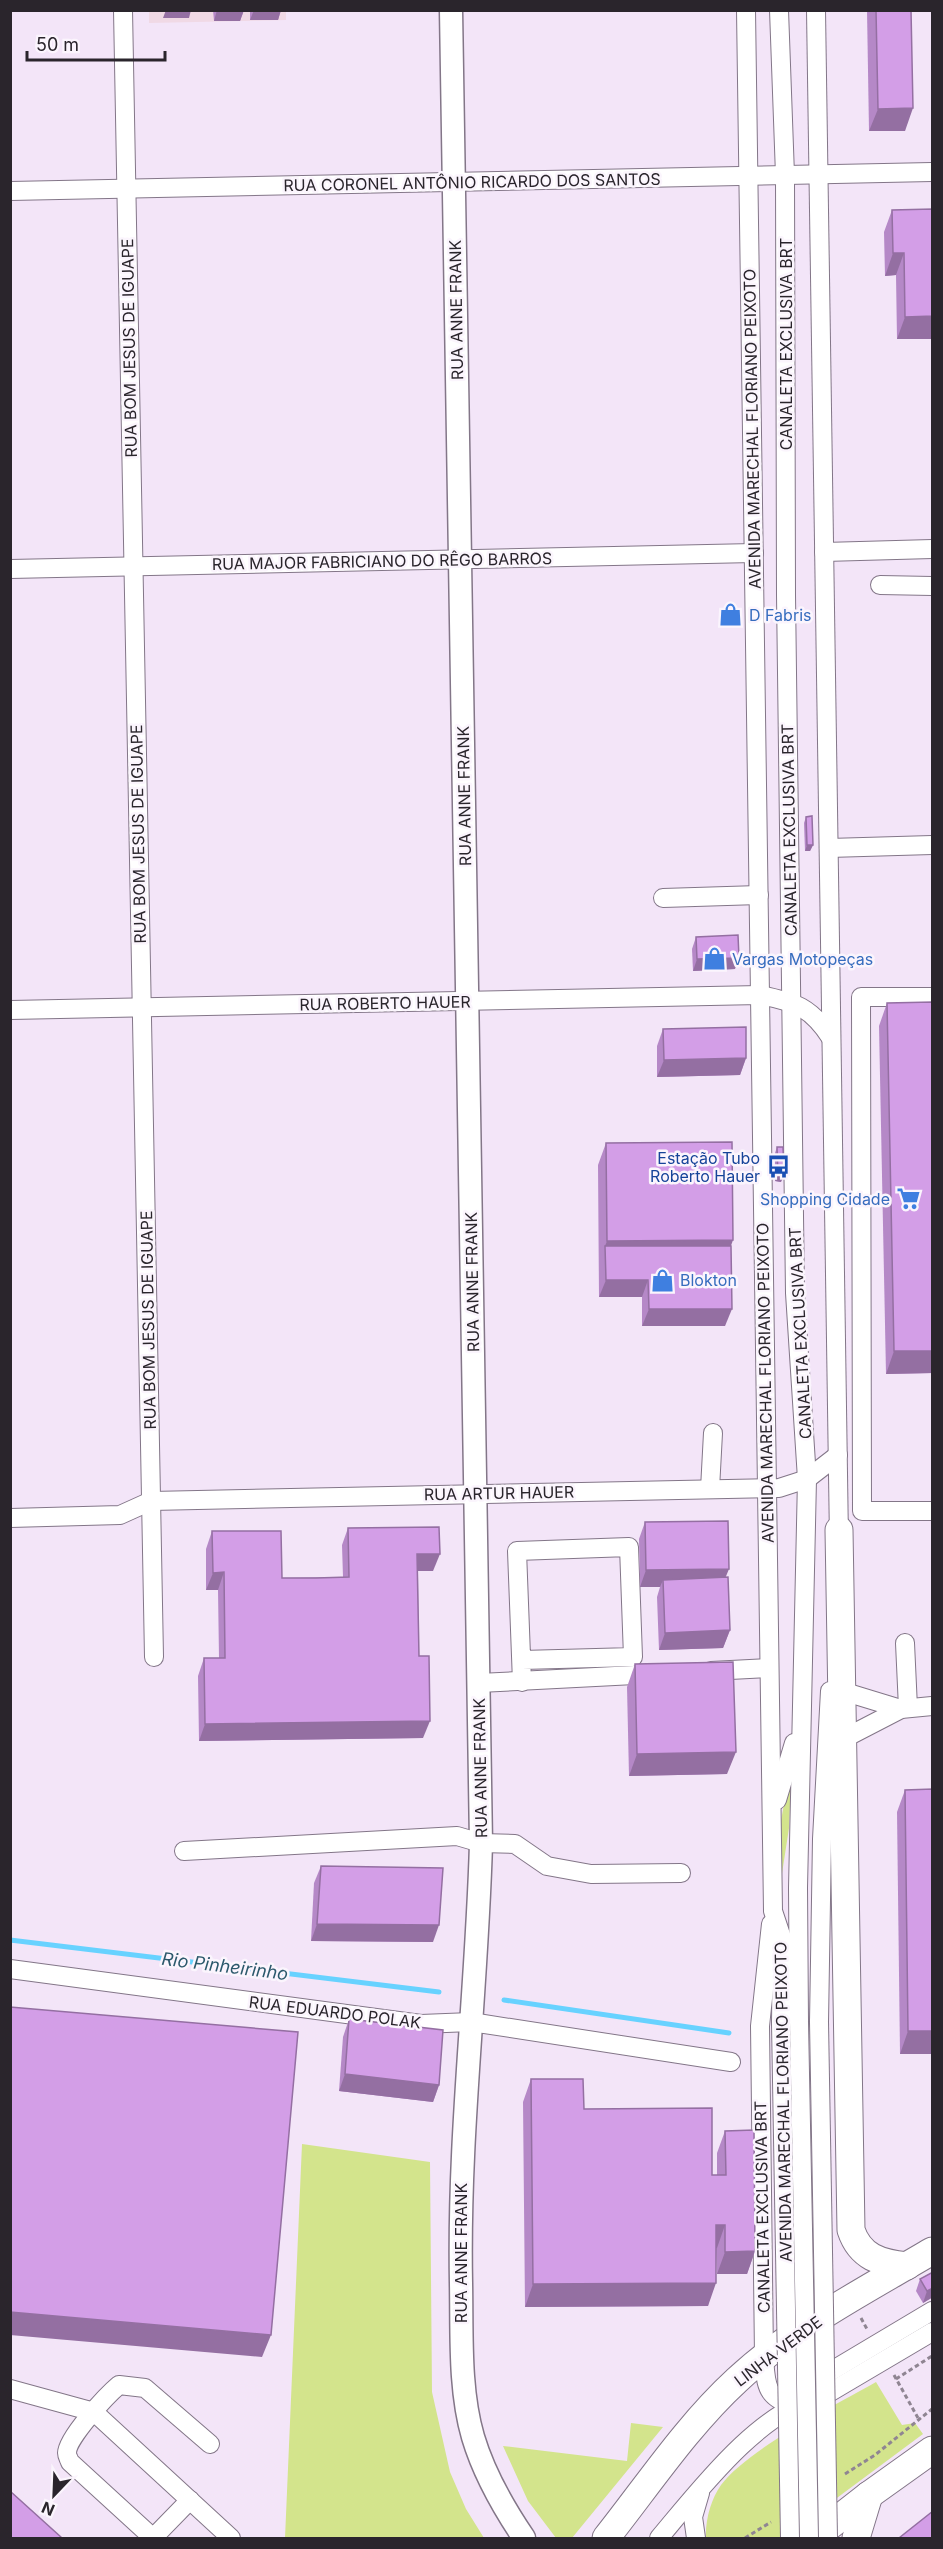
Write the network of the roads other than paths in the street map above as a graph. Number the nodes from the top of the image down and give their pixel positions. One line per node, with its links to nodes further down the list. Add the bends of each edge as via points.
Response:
1 (123, 10): 11 (street, RUA BOM JESUS DE IGUAPE)
2 (451, 10): 10 (main road, RUA ANNE FRANK)
3 (747, 10): 9 (street, AVENIDA MARECHAL FLORIANO PEIXOTO)
4 (779, 10): 7 (street, CANALETA EXCLUSIVA BRT)
5 (816, 10): 8 (street)
6 (933, 172): 8 (street, RUA CORONEL ANTÔNIO RICARDO DOS SANTOS)
7 (785, 175): 8 (street, RUA CORONEL ANTÔNIO RICARDO DOS SANTOS); 9 (street, RUA CORONEL ANTÔNIO RICARDO DOS SANTOS); 28 (street, CANALETA EXCLUSIVA BRT)
8 (819, 175): 14 (street)
9 (749, 176): 10 (street, RUA CORONEL ANTÔNIO RICARDO DOS SANTOS); 15 (street, AVENIDA MARECHAL FLORIANO PEIXOTO)
10 (454, 182): 11 (street, RUA CORONEL ANTÔNIO RICARDO DOS SANTOS); 16 (main road, RUA ANNE FRANK)
11 (127, 189): 12 (street, RUA CORONEL ANTÔNIO RICARDO DOS SANTOS); 17 (street, RUA BOM JESUS DE IGUAPE)
12 (10, 191)
13 (933, 549): 14 (street)
14 (824, 552): 22 (street)
15 (754, 553): 16 (street, RUA MAJOR FABRICIANO DO RÊGO BARROS); 23 (street, AVENIDA MARECHAL FLORIANO PEIXOTO)
16 (460, 559): 17 (street, RUA MAJOR FABRICIANO DO RÊGO BARROS); 27 (main road, RUA ANNE FRANK)
17 (134, 566): 18 (street, RUA MAJOR FABRICIANO DO RÊGO BARROS); 29 (street, RUA BOM JESUS DE IGUAPE)
18 (10, 569)
19 (880, 585): 20 (street)
20 (933, 586)
21 (933, 845): 22 (street)
22 (829, 848): 31 (street)
23 (759, 895): 24 (street); 25 (street, AVENIDA MARECHAL FLORIANO PEIXOTO)
24 (663, 898)
25 (760, 995): 27 (street, RUA ROBERTO HAUER); 28 (street, RUA ROBERTO HAUER); 35 (street, AVENIDA MARECHAL FLORIANO PEIXOTO)
26 (933, 997): 39 (street, via 861,997 862,1511)
27 (467, 1001): 29 (street, RUA ROBERTO HAUER); 37 (main road, RUA ANNE FRANK)
28 (792, 1002): 31 (street, via 821,1023); 34 (street, CANALETA EXCLUSIVA BRT, via 795,1293)
29 (142, 1008): 30 (street, RUA ROBERTO HAUER); 38 (street, RUA BOM JESUS DE IGUAPE)
30 (10, 1010)
31 (831, 1038): 33 (street)
32 (713, 1433): 36 (street)
33 (838, 1455): 34 (street, RUA ARTUR HAUER); 41 (street)
34 (807, 1479): 35 (street, RUA ARTUR HAUER, via 794,1485); 53 (street, CANALETA EXCLUSIVA BRT)
35 (767, 1487): 36 (street, RUA ARTUR HAUER); 45 (street, AVENIDA MARECHAL FLORIANO PEIXOTO)
36 (710, 1489): 37 (street, RUA ARTUR HAUER)
37 (476, 1494): 38 (street, RUA ARTUR HAUER); 49 (main road, RUA ANNE FRANK)
38 (151, 1501): 40 (street, via 120,1515); 43 (street, RUA BOM JESUS DE IGUAPE)
39 (933, 1511)
40 (10, 1518)
41 (839, 1530): 50 (highway); 63 (street)
42 (905, 1643): 52 (street)
43 (154, 1657)
44 (522, 1660): 44 (street, via 517,1551 629,1547 633,1657); 48 (street)
45 (769, 1668): 46 (street); 55 (street, AVENIDA MARECHAL FLORIANO PEIXOTO)
46 (697, 1672)
47 (674, 1673): 48 (street)
48 (522, 1682): 49 (street)
49 (479, 1683): 56 (main road, RUA ANNE FRANK)
50 (842, 1691): 52 (street); 54 (highway)
51 (933, 1706): 52 (street)
52 (904, 1709): 54 (street)
53 (801, 1720): 55 (street, CANALETA EXCLUSIVA BRT); 59 (street, CANALETA EXCLUSIVA BRT)
54 (843, 1739): 60 (highway)
55 (771, 1819): 61 (street, AVENIDA MARECHAL FLORIANO PEIXOTO)
56 (482, 1843): 57 (street, via 457,1836); 58 (street, via 515,1844 547,1866 591,1874); 66 (main road, RUA ANNE FRANK)
57 (184, 1851)
58 (681, 1874)
59 (798, 1888): 62 (street, CANALETA EXCLUSIVA BRT); 67 (street, CANALETA EXCLUSIVA BRT)
60 (846, 1904): 63 (street); 70 (highway, via 851,2230 866,2255 886,2264)
61 (773, 1911): 62 (street, AVENIDA MARECHAL FLORIANO PEIXOTO); 65 (street, CANALETA EXCLUSIVA BRT)
62 (782, 1938): 65 (street, CANALETA EXCLUSIVA BRT); 67 (street, AVENIDA MARECHAL FLORIANO PEIXOTO, via 781,1980)
63 (820, 1960): 90 (street, bridge)
64 (10, 1969): 66 (street, RUA EDUARDO POLAK, via 420,2024)
65 (764, 1992): 73 (street, CANALETA EXCLUSIVA BRT, via 760,2026)
66 (471, 2022): 68 (street, RUA EDUARDO POLAK); 83 (main road, RUA ANNE FRANK, via 460,2198 465,2394 482,2461)
67 (790, 2023): 75 (street, CANALETA EXCLUSIVA BRT, bridge); 87 (street, AVENIDA MARECHAL FLORIANO PEIXOTO, bridge)
68 (730, 2062)
69 (933, 2251): 70 (highway, LINHA VERDE)
70 (907, 2266): 73 (highway, LINHA VERDE)
71 (933, 2311): 75 (street, via 818,2379)
72 (933, 2332): 75 (street, via 822,2397)
73 (764, 2357): 75 (street, CANALETA EXCLUSIVA BRT, via 768,2390 781,2402); 84 (highway, LINHA VERDE, via 713,2405)
74 (10, 2388): 76 (street)
75 (800, 2403): 79 (street, via 739,2447); 88 (street, CANALETA EXCLUSIVA BRT, bridge)
76 (94, 2412): 77 (street, via 119,2385 145,2388); 81 (street); 81 (street, via 70,2442 70,2462 153,2538)
77 (210, 2444)
78 (933, 2450): 80 (highway)
79 (701, 2488): 85 (street); 86 (street, via 693,2517)
80 (868, 2495): 89 (highway); 91 (highway)
81 (190, 2500): 82 (street)
82 (231, 2538)
83 (524, 2538)
84 (606, 2538)
85 (658, 2538)
86 (696, 2538)
87 (790, 2538)
88 (809, 2538)
89 (814, 2538)
90 (828, 2538)
91 (856, 2538)

